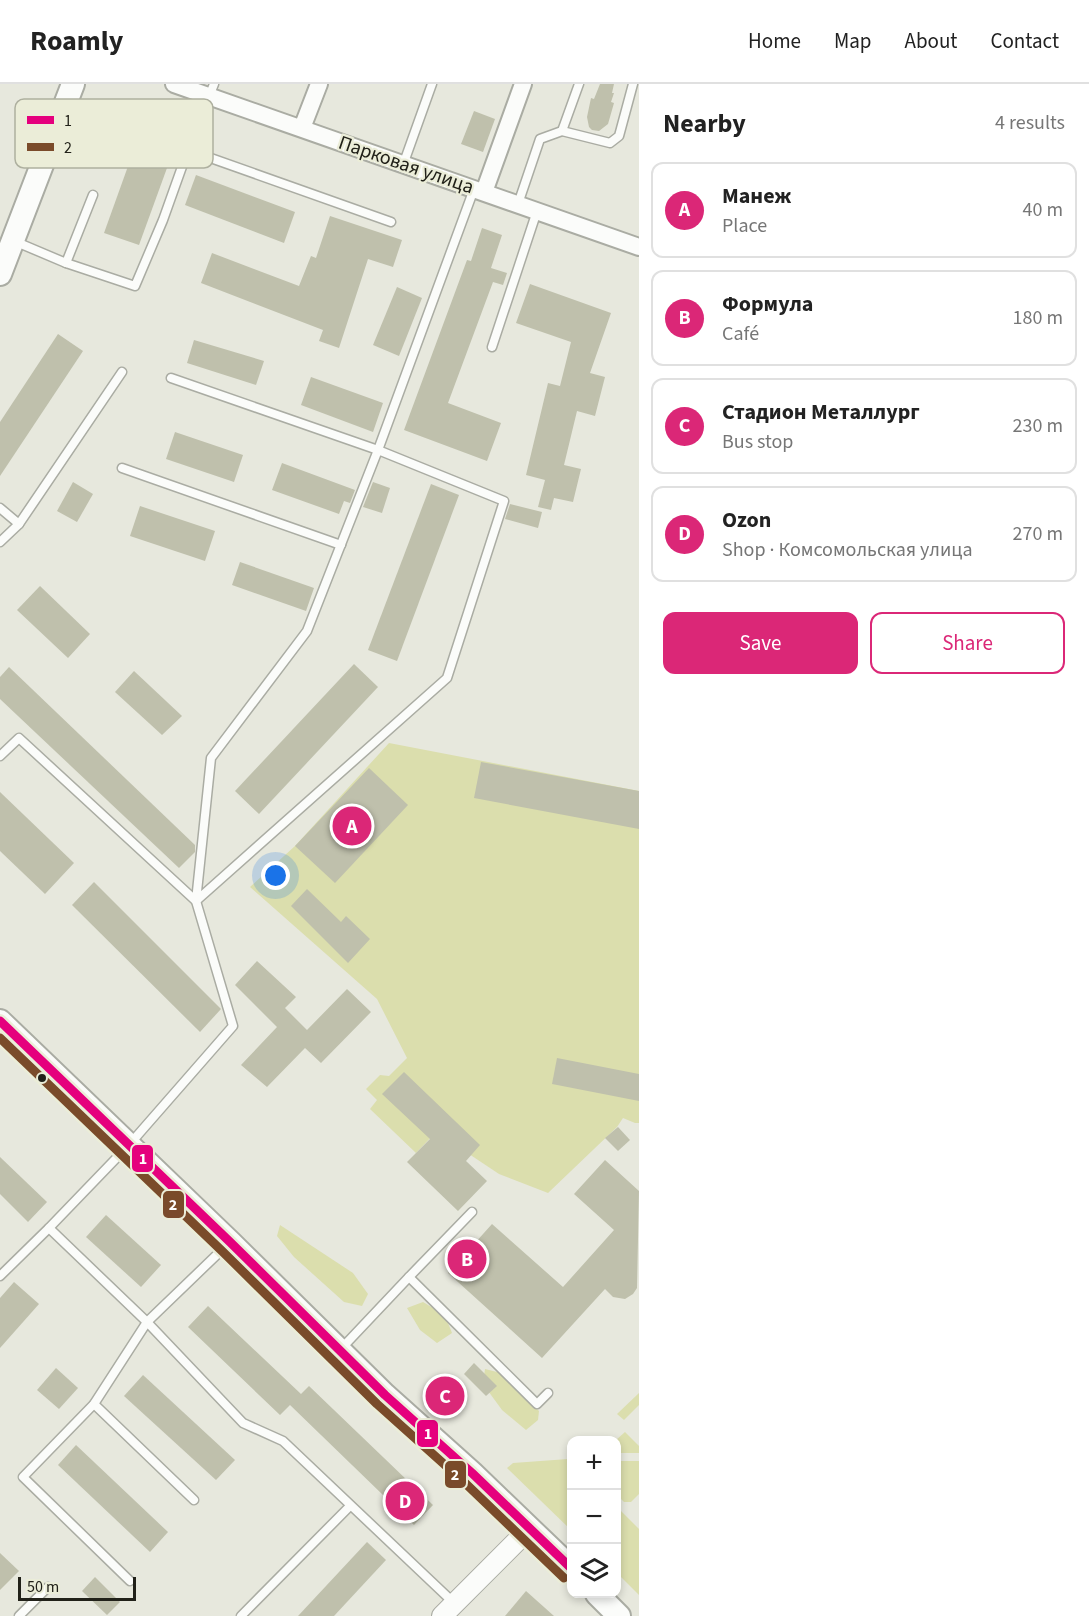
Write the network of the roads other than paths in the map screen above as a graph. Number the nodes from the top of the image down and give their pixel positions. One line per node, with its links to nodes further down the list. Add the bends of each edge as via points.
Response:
1 (174, 84): 7 (street, Парковая улица)
2 (319, 84): 8 (street)
3 (432, 84): 11 (lane)
4 (523, 84): 14 (street)
5 (579, 84): 9 (lane)
6 (633, 84): 9 (lane, via 619,136 610,143)
7 (211, 91): 8 (street, Парковая улица)
8 (302, 128): 11 (street, Парковая улица)
9 (562, 131): 16 (lane, via 540,139)
10 (213, 159): 18 (lane)
11 (403, 165): 14 (street, Парковая улица)
12 (41, 168): 19 (main road)
13 (181, 168): 21 (lane, via 135,286)
14 (479, 190): 16 (street, Парковая улица); 26 (lane)
15 (93, 195): 21 (lane)
16 (518, 204): 17 (street, Парковая улица)
17 (537, 211): 20 (street, Парковая улица); 23 (lane)
18 (391, 222)
19 (14, 241): 21 (lane); 22 (main road)
20 (639, 247)
21 (66, 262)
22 (0, 274)
23 (492, 347)
24 (122, 372): 29 (lane)
25 (171, 378): 26 (lane)
26 (378, 450): 31 (lane); 33 (lane, via 504,501 447,678)
27 (122, 468): 31 (lane)
28 (0, 508): 29 (lane)
29 (19, 524): 30 (lane)
30 (0, 542)
31 (341, 545): 33 (lane, via 307,631 211,758)
32 (0, 756): 33 (lane, via 19,738)
33 (196, 901): 35 (lane, via 233,1026)
34 (0, 1021): 35 (main road)
35 (129, 1145): 37 (lane); 38 (main road)
36 (472, 1212): 40 (lane)
37 (49, 1228): 39 (lane); 41 (lane)
38 (230, 1242): 41 (lane); 42 (main road)
39 (1, 1274)
40 (409, 1277): 42 (lane); 43 (lane, via 537,1404)
41 (147, 1322): 44 (lane); 46 (lane, via 243,1423 283,1441)
42 (340, 1350): 47 (main road)
43 (548, 1393)
44 (94, 1404): 45 (lane); 49 (lane, via 22,1477)
45 (194, 1500)
46 (350, 1506): 52 (lane); 54 (lane)
47 (530, 1528): 48 (main road); 52 (street)
48 (567, 1564)
49 (130, 1581)
50 (48, 1587): 53 (lane)
51 (602, 1598): 55 (main road)
52 (448, 1610)
53 (19, 1616)
54 (241, 1616)
55 (619, 1616)

